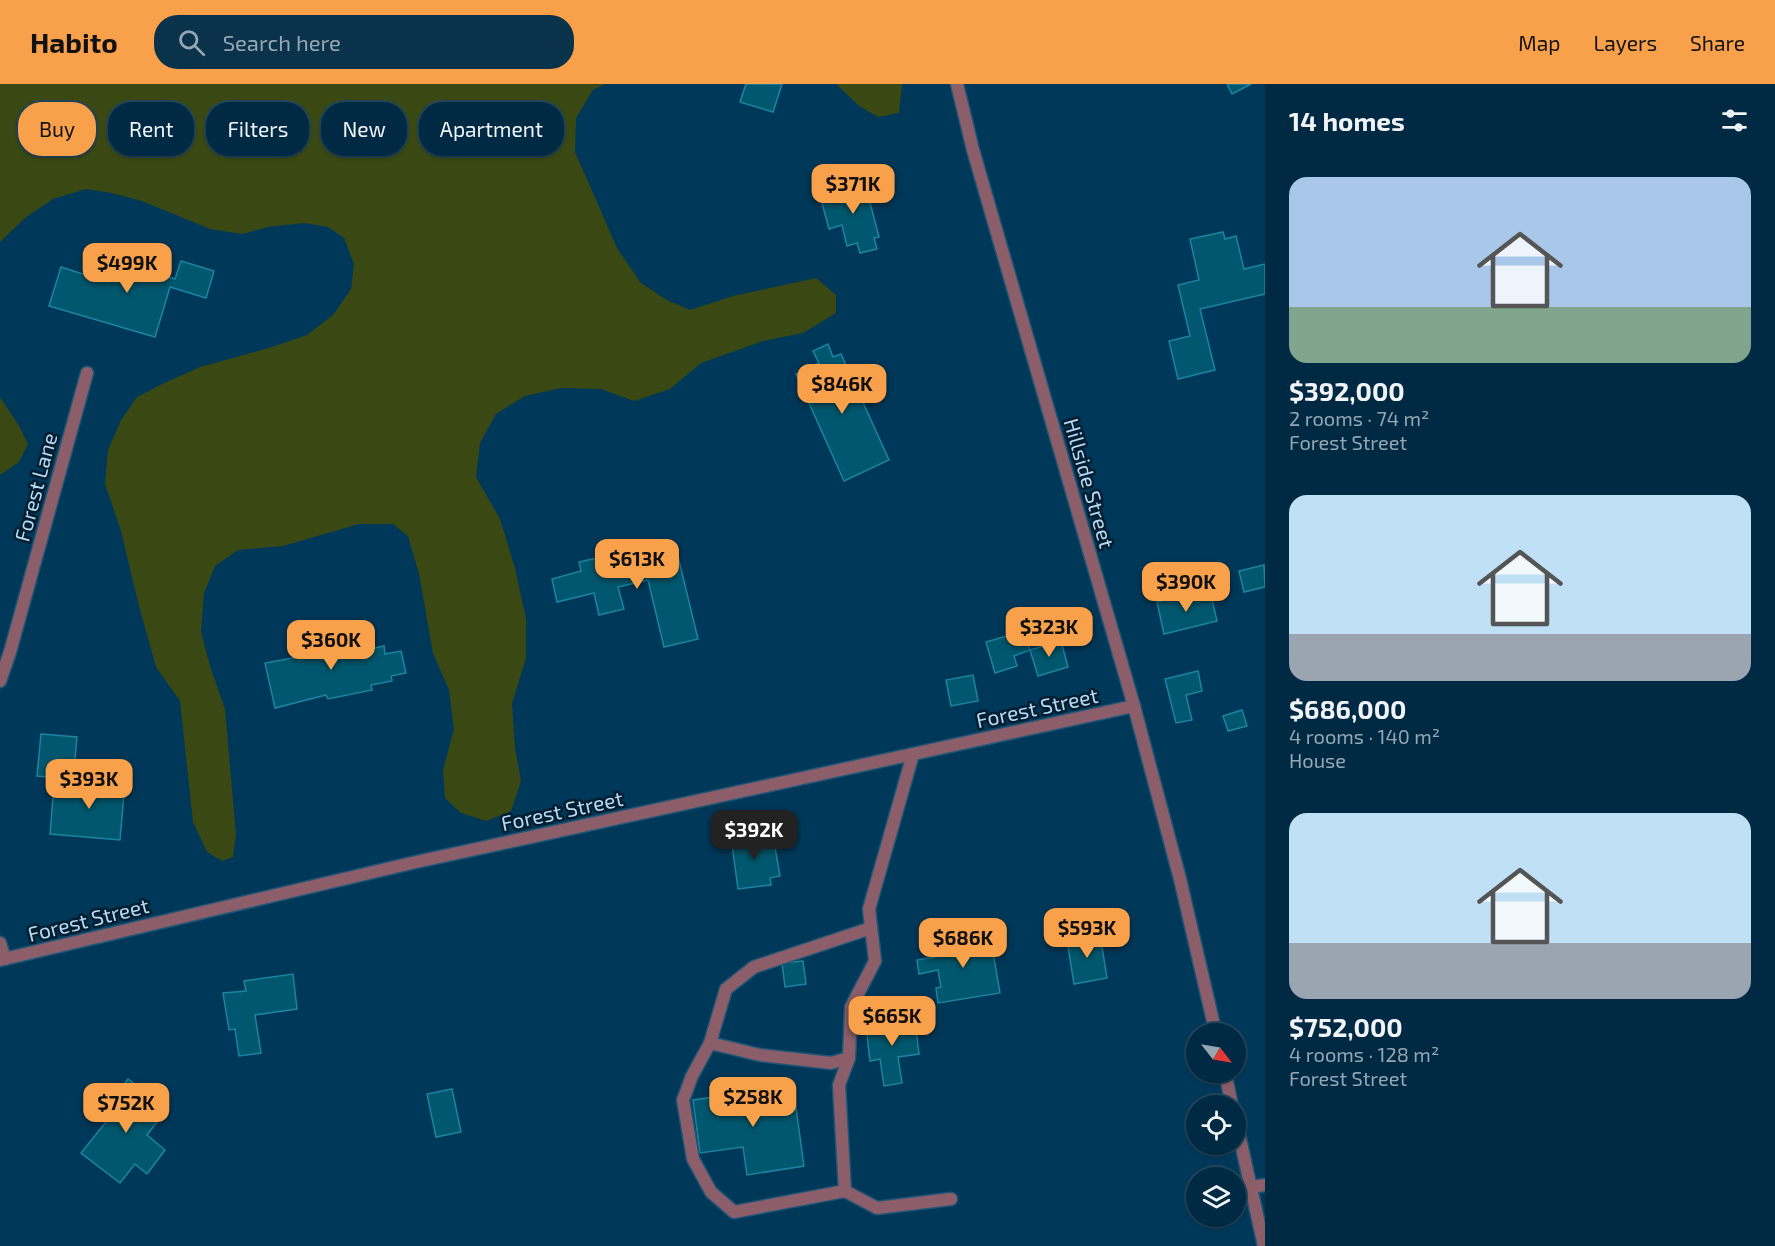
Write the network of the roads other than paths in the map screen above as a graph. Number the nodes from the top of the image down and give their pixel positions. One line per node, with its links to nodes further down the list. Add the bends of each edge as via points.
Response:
1 (957, 84): 4 (street, Hillside Street)
2 (87, 373): 3 (street, Forest Lane)
3 (0, 681)
4 (1134, 706): 5 (street, Forest Street); 9 (street, Hillside Street)
5 (913, 754): 6 (street, via 869,909); 8 (street, Forest Street, via 428,860)
6 (871, 928): 10 (street, via 754,967 726,989); 11 (street, via 875,961 851,1007)
7 (0, 943): 8 (street)
8 (2, 960)
9 (1213, 1023)
10 (710, 1043): 11 (street, via 760,1055 831,1063); 15 (street, via 684,1100 693,1159 711,1192 734,1212)
11 (849, 1058): 15 (street, via 839,1085)
12 (1244, 1155): 14 (street)
13 (1265, 1185): 14 (street)
14 (1251, 1187): 17 (street)
15 (845, 1191): 16 (street, via 877,1208)
16 (951, 1199)
17 (1264, 1246)

